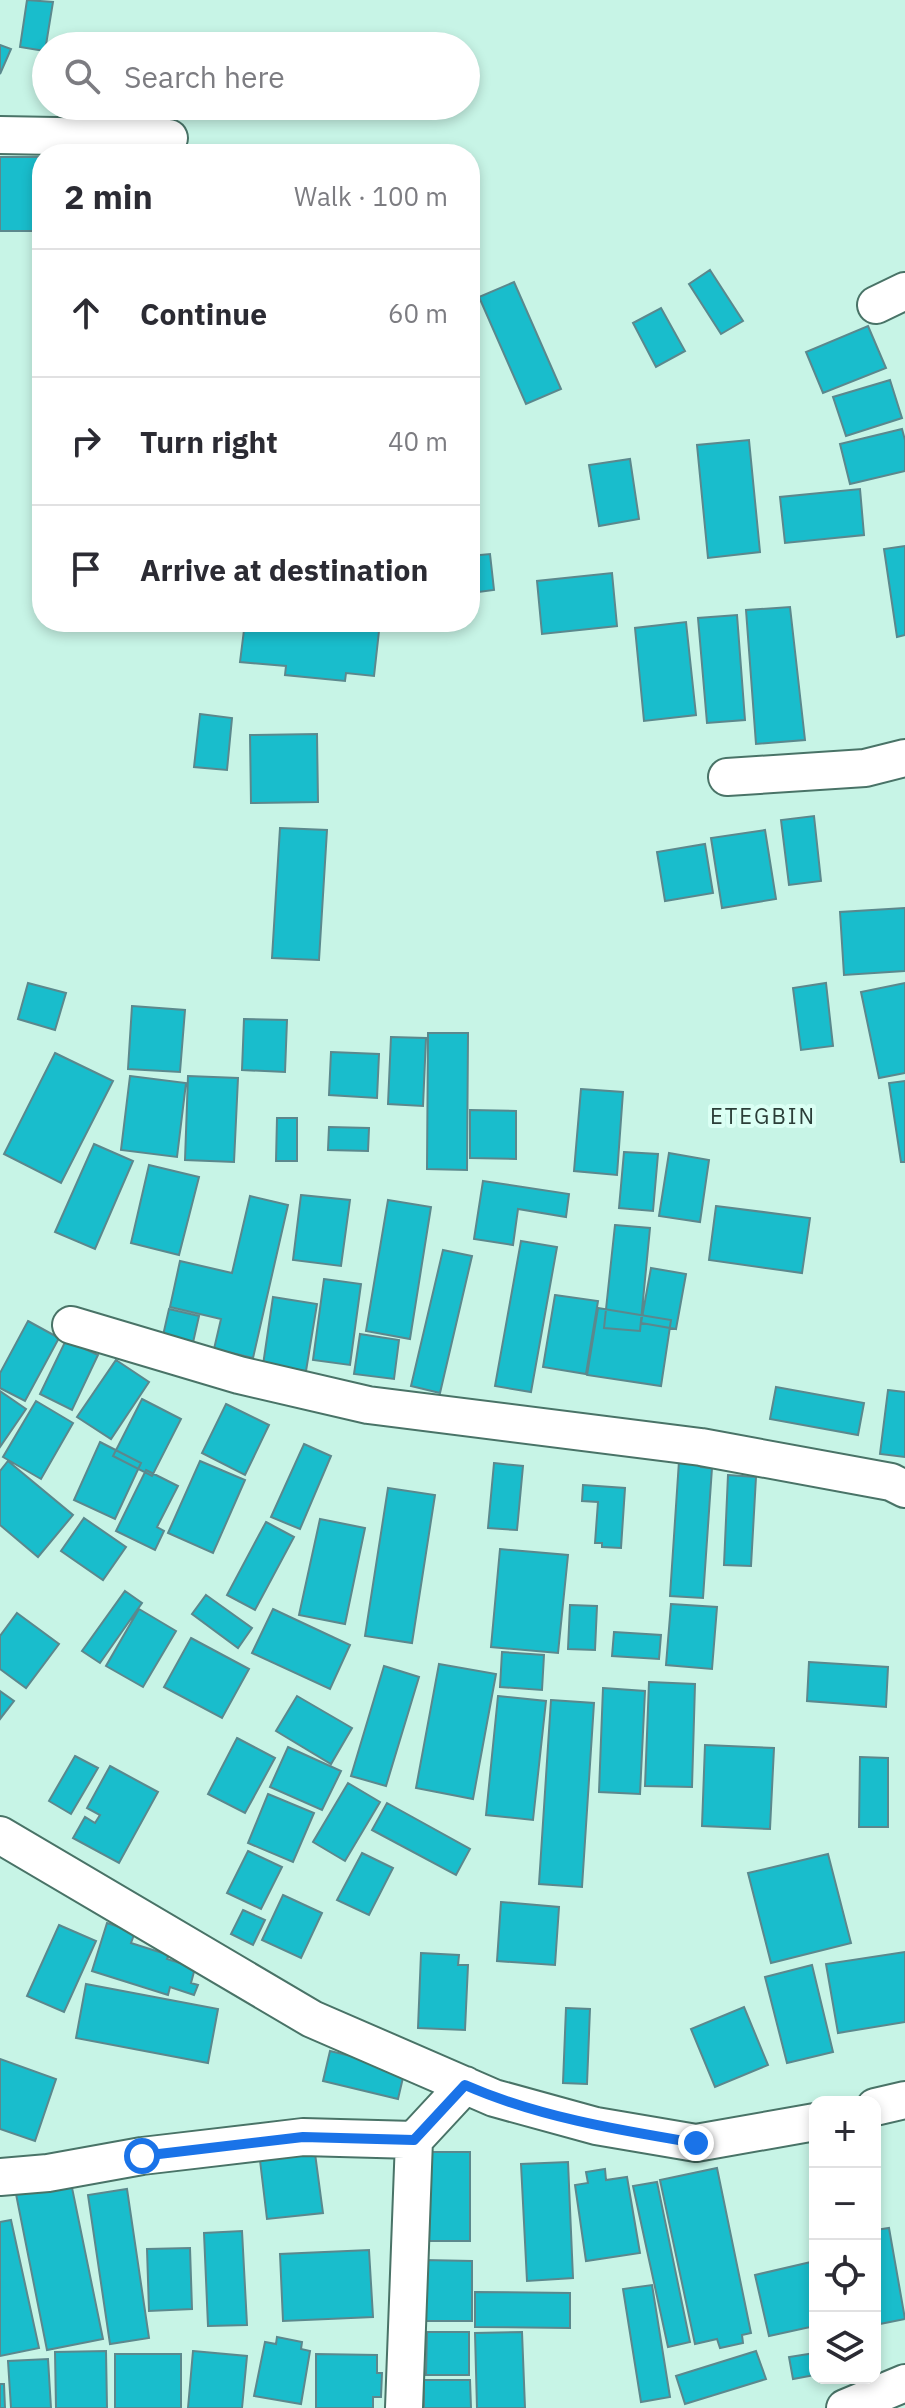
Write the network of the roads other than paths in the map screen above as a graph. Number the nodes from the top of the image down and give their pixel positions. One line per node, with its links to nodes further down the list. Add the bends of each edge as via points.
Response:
1 (0, 135): 2 (street)
2 (169, 138)
3 (905, 758): 4 (street, via 865,768)
4 (727, 777)
5 (71, 1325): 6 (street, via 239,1375 368,1405 701,1447 891,1482)
6 (905, 1489)
7 (0, 1835): 8 (street, via 312,2019)
8 (465, 2085): 11 (street, via 596,2126 696,2143); 12 (street)
9 (905, 2100): 10 (street)
10 (881, 2106)
11 (809, 2123)
12 (414, 2140): 13 (street, via 303,2137); 15 (street)
13 (0, 2177)
14 (905, 2383): 16 (street)
15 (404, 2408)
16 (845, 2408)

